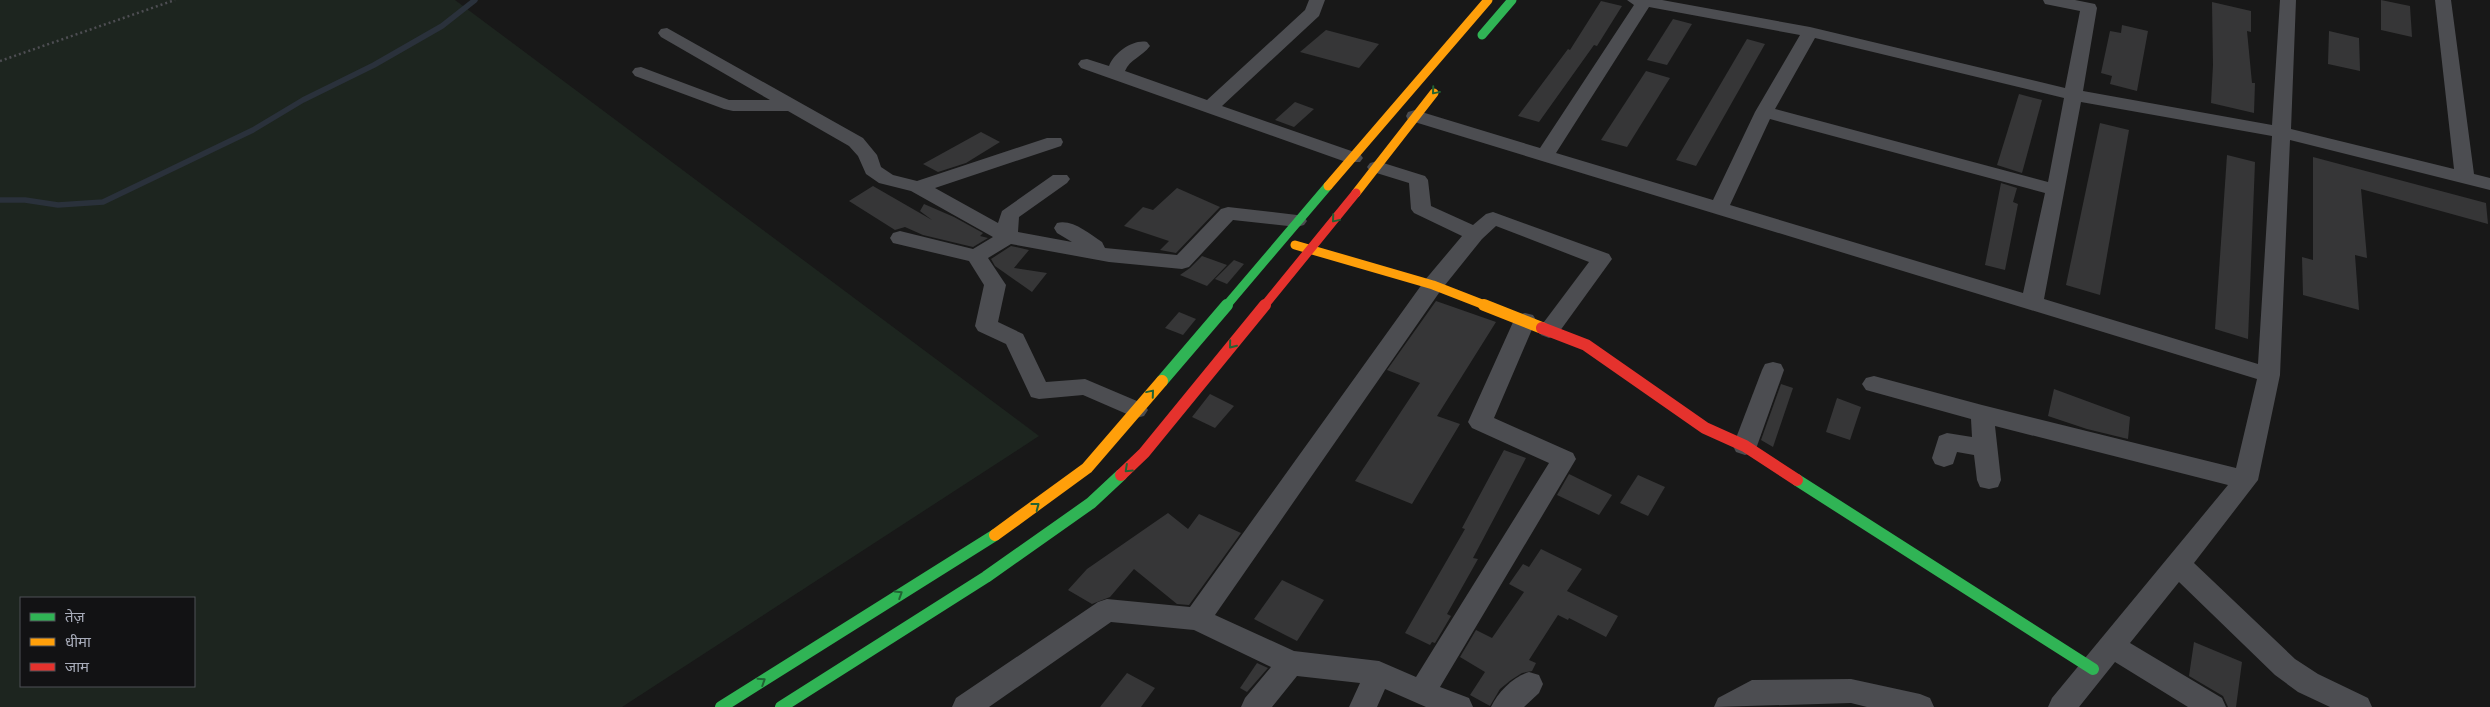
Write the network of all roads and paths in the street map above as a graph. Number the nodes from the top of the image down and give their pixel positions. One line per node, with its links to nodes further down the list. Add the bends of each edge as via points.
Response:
1 (175, 0): 13 (path)
2 (1317, 0): 20 (street, via 1313,12)
3 (1488, 0): 26 (street)
4 (1512, 0): 11 (street)
5 (2051, 0): 18 (street, via 2089,8)
6 (2288, 0): 23 (street)
7 (2443, 0): 28 (street)
8 (1639, 1): 9 (street); 25 (street)
9 (1810, 32): 18 (street); 21 (street)
10 (667, 33): 19 (street)
11 (1475, 43)
12 (1141, 46): 16 (street, via 1120,61)
13 (0, 61)
14 (1087, 64): 16 (street)
15 (641, 72): 19 (street, via 724,104)
16 (1115, 74): 20 (street)
17 (1439, 87): 22 (street, one-way to 22)
18 (2072, 95): 23 (street); 32 (street)
19 (792, 106): 31 (street, via 856,142 867,154 873,170 886,179)
20 (1209, 108): 26 (street)
21 (1764, 112): 32 (street); 33 (street)
22 (1415, 116): 25 (street); 27 (street)
23 (2282, 132): 28 (street); 48 (street)
24 (1054, 142): 31 (street)
25 (1546, 154): 33 (street)
26 (1353, 158): 34 (street)
27 (1378, 167): 36 (street, via 1418,180 1421,209); 40 (street, one-way to 40)
28 (2465, 178): 30 (street)
29 (1060, 179): 37 (street, via 1009,215)
30 (2490, 184)
31 (918, 188): 37 (street)
32 (2056, 190): 44 (street)
33 (1719, 207): 44 (street)
34 (1297, 221): 39 (street); 41 (street, via 1228,213 1182,262)
35 (1064, 228): 41 (street)
36 (1475, 234): 43 (street); 46 (street, via 1492,218 1602,259)
37 (1008, 237): 41 (street); 42 (street)
38 (900, 238): 42 (street)
39 (1281, 240): 40 (street); 50 (street, one-way to 39)
40 (1310, 249): 43 (street); 66 (street, one-way to 66, via 1144,453 1091,503 986,577)
41 (1109, 255)
42 (976, 256): 50 (street, via 995,285 986,326 1015,339 1039,392 1086,387)
43 (1433, 285): 45 (street); 58 (street)
44 (2032, 302): 48 (street)
45 (1525, 320): 46 (street); 64 (street, via 1480,422 1564,459)
46 (1550, 330): 52 (street, via 1586,345 1705,428)
47 (1773, 370): 52 (street)
48 (2270, 375): 56 (street)
49 (1874, 384): 51 (street)
50 (1136, 410): 65 (street, one-way to 50, via 1007,527 1087,468)
51 (1982, 414): 53 (street); 56 (street)
52 (1744, 446): 61 (street)
53 (1986, 448): 54 (street, via 1947,442); 55 (street)
54 (1944, 458)
55 (1989, 480)
56 (2246, 480): 57 (street)
57 (2178, 564): 59 (street); 76 (street, via 2285,667 2308,683)
58 (1197, 619): 60 (street); 67 (street, via 1107,610)
59 (2112, 646): 61 (street); 75 (street)
60 (1291, 662): 62 (street); 68 (street)
61 (2093, 669): 74 (street)
62 (1379, 673): 64 (street); 69 (street)
63 (1529, 684): 71 (street)
64 (1422, 693): 70 (street)
65 (721, 707)
66 (781, 707)
67 (966, 707)
68 (1255, 707)
69 (1363, 707)
70 (1459, 707)
71 (1505, 707)
72 (1728, 707): 73 (street, via 1752,692 1851,691)
73 (1920, 707)
74 (2062, 707)
75 (2212, 707)
76 (2358, 707)

